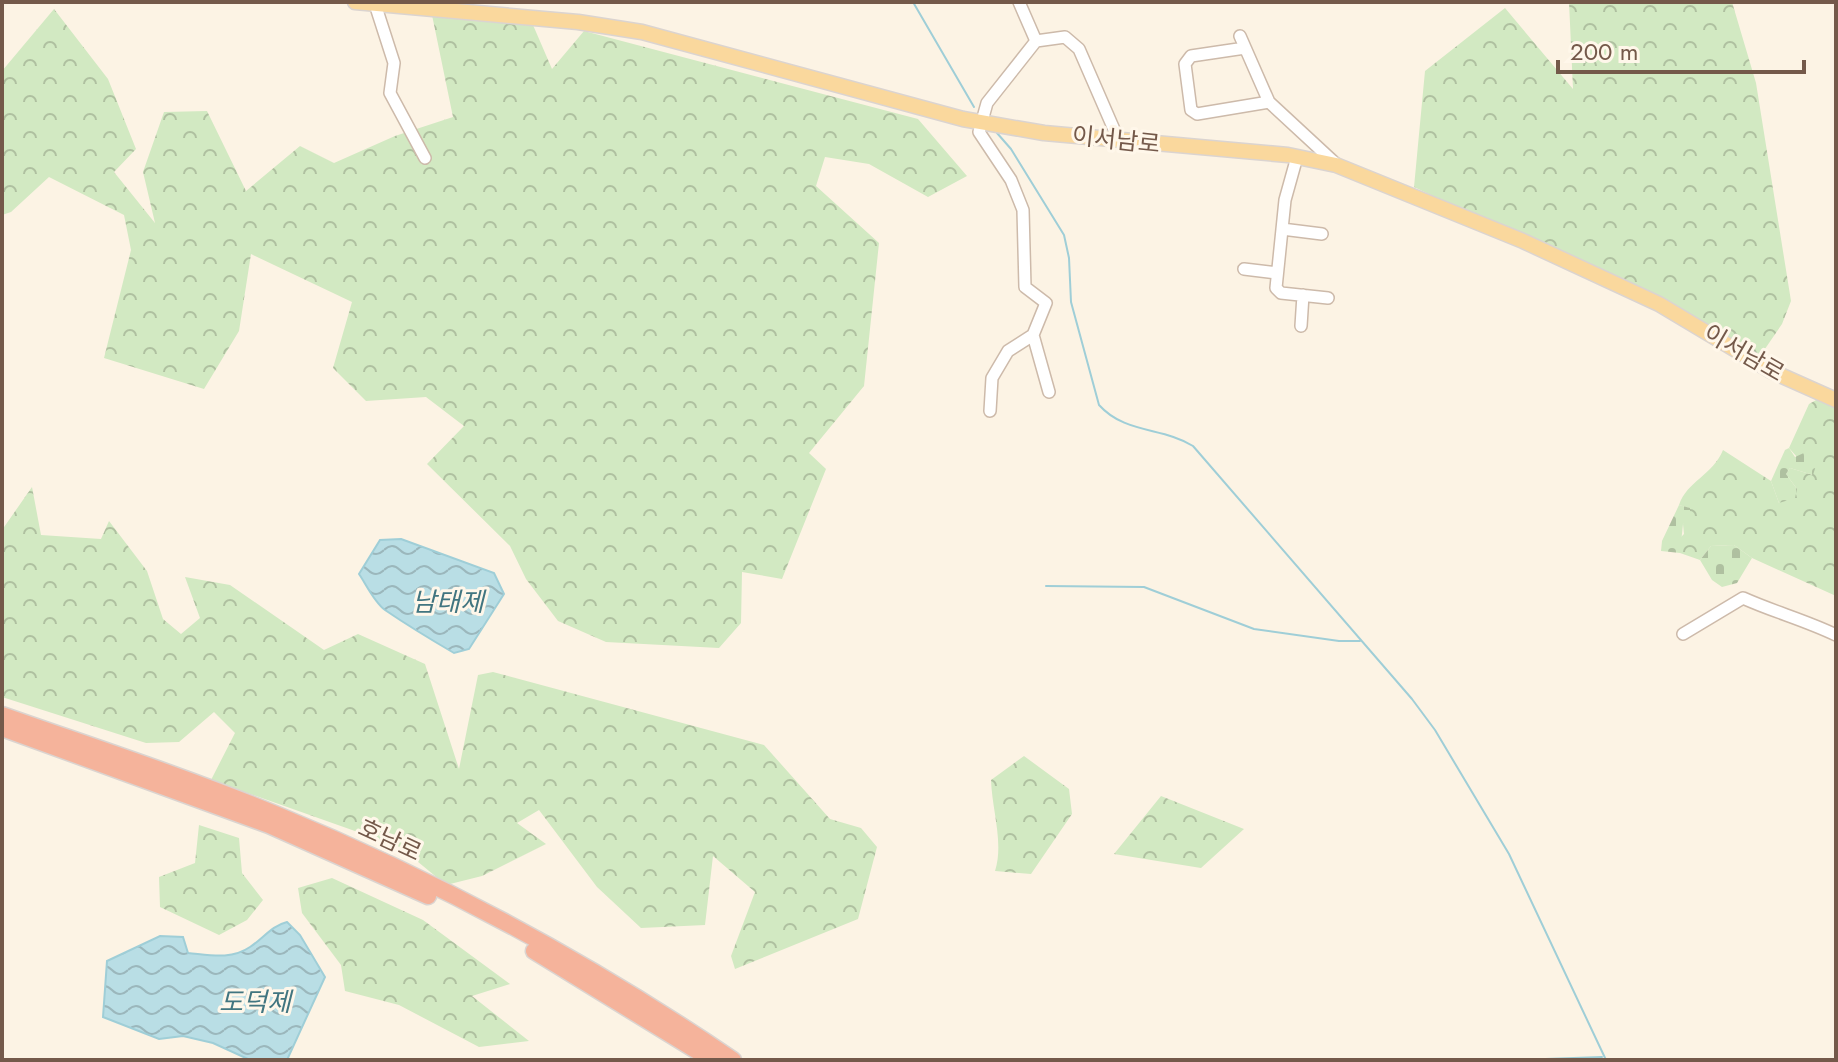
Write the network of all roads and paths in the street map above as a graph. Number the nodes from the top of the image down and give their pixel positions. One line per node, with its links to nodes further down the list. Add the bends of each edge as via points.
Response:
1 (355, 2): 3 (main road, 이서남로)
2 (1019, 2): 5 (street)
3 (375, 4): 8 (main road, 이서남로, via 642,32); 12 (street, via 394,63 390,93)
4 (1240, 36): 6 (street)
5 (1036, 41): 8 (street, via 987,103); 10 (street, via 1065,37 1079,49)
6 (1245, 48): 7 (street); 7 (street, via 1191,56 1185,64 1191,110 1197,114)
7 (1269, 102): 9 (street)
8 (983, 122): 10 (main road, 이서남로); 21 (street, via 979,132 1011,180 1023,210 1025,287 1046,303)
9 (1304, 137): 11 (street); 13 (street)
10 (1119, 141): 11 (main road, 이서남로)
11 (1294, 156): 13 (main road, 이서남로); 14 (street)
12 (425, 158)
13 (1336, 165): 23 (main road, 이서남로, via 1523,241 1659,304 1771,371)
14 (1282, 229): 15 (street); 17 (street)
15 (1322, 234)
16 (1244, 269): 17 (street)
17 (1277, 273): 18 (street, via 1281,293)
18 (1303, 295): 19 (street); 20 (street)
19 (1328, 298)
20 (1301, 326)
21 (1033, 335): 22 (street); 24 (street, via 1008,351 992,378)
22 (1049, 392)
23 (1836, 400)
24 (990, 411)
25 (1683, 634): 26 (street, via 1743,598)
26 (1836, 635)
27 (2, 715): 30 (highway, 호남로)
28 (35, 718): 30 (highway, via 147,760)
29 (2, 728): 31 (highway, 호남로, via 269,825 429,896 590,983)
30 (153, 768): 32 (highway, 호남로, via 275,814 443,891 601,974)
31 (712, 1060)
32 (733, 1060)

